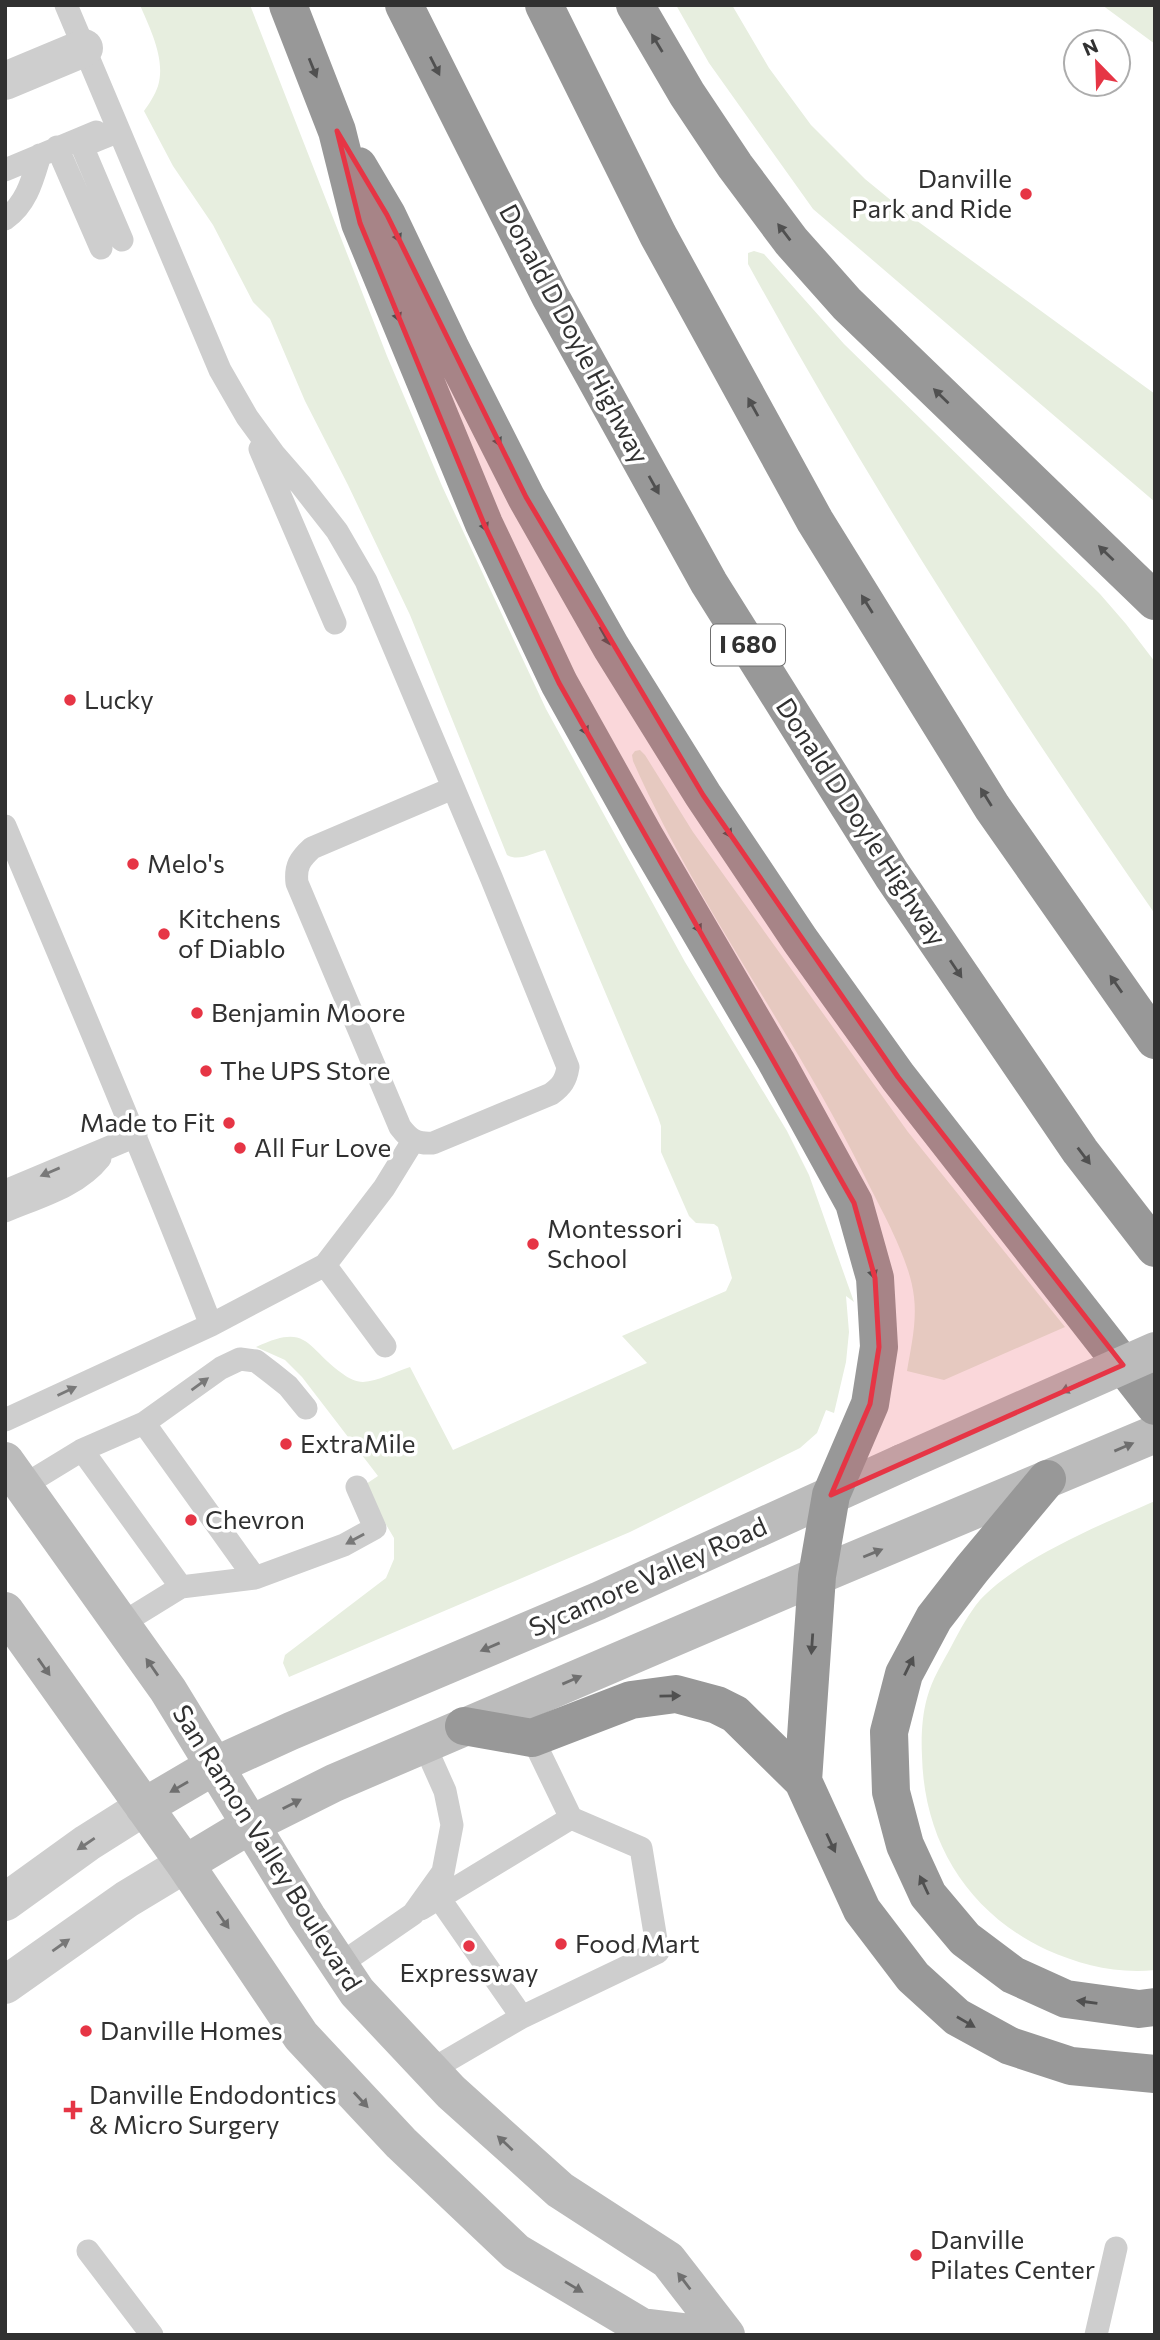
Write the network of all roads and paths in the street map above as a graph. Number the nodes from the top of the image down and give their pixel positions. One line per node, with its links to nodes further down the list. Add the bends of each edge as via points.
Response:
1 (66, 5): 6 (lane)
2 (288, 5): 9 (highway, one-way to 9)
3 (404, 5): 26 (highway, Donald D Doyle Highway / I 680, one-way to 26, via 550,296 709,583 892,875 1080,1151)
4 (544, 5): 20 (highway, one-way to 4, via 992,807 815,521 658,235)
5 (635, 5): 16 (highway, one-way to 5, via 847,304 799,250 728,155)
6 (84, 48): 7 (street); 8 (lane)
7 (5, 81)
8 (118, 128): 10 (lane); 13 (lane, via 82,146); 15 (lane, via 220,370)
9 (337, 131): 31 (highway, one-way to 31, via 387,215 526,496 611,647 704,795 898,1077); 40 (highway, one-way to 40, via 360,223 484,524 559,683 853,1203 875,1278 880,1347 870,1404)
10 (49, 151): 11 (lane); 12 (lane, via 28,192); 14 (lane)
11 (5, 170)
12 (5, 219)
13 (122, 240)
14 (100, 248)
15 (247, 417): 17 (lane); 18 (lane, via 337,531 366,581)
16 (1155, 601)
17 (335, 623)
18 (453, 788): 22 (lane, via 313,848 295,870 400,1127); 22 (lane, via 568,1067 567,1077 551,1094 433,1143)
19 (5, 826): 21 (lane)
20 (1155, 1040)
21 (136, 1136): 23 (lane); 28 (lane)
22 (412, 1141): 27 (lane, via 384,1188)
23 (109, 1147): 24 (lane, one-way to 24); 25 (lane, via 65,1186)
24 (5, 1191)
25 (5, 1211)
26 (1155, 1248)
27 (325, 1265): 28 (lane); 29 (lane)
28 (211, 1325): 33 (lane, one-way to 28)
29 (385, 1346)
30 (1155, 1351): 40 (main road, Sycamore Valley Road, one-way to 40, bridge)
31 (1155, 1406)
32 (306, 1408): 34 (lane, one-way to 32, via 240,1359 256,1361 288,1386)
33 (5, 1420)
34 (144, 1423): 36 (lane); 42 (lane)
35 (1155, 1434): 38 (main road, one-way to 35)
36 (82, 1450): 37 (lane); 43 (lane)
37 (14, 1474): 45 (main road, San Ramon Valley Boulevard)
38 (1047, 1479): 41 (main road, one-way to 38); 61 (highway, one-way to 38, via 1066,1999 1013,1975 965,1939 928,1895 905,1846 891,1792 889,1732 904,1674 934,1618)
39 (357, 1487): 42 (lane, one-way to 42, via 375,1528 344,1545)
40 (831, 1495): 41 (highway); 50 (main road, Sycamore Valley Road, one-way to 50)
41 (817, 1576): 46 (main road, one-way to 41); 51 (highway, one-way to 51)
42 (255, 1578): 43 (lane)
43 (181, 1587): 45 (lane)
44 (5, 1611): 52 (main road, one-way to 52)
45 (121, 1625): 50 (main road, San Ramon Valley Boulevard, one-way to 45)
46 (516, 1704): 47 (main road); 48 (lane)
47 (464, 1726): 48 (highway); 49 (main road)
48 (531, 1738): 51 (highway, one-way to 51, via 631,1700 676,1694 735,1714); 53 (lane)
49 (425, 1744): 54 (main road, one-way to 49); 58 (lane, via 445,1791 452,1825 443,1872)
50 (214, 1766): 52 (main road, Sycamore Valley Road, one-way to 52); 54 (main road, San Ramon Valley Boulevard)
51 (803, 1781): 64 (highway, one-way to 64, via 862,1910 913,1977 957,2017 1010,2046 1072,2066)
52 (144, 1807): 55 (main road); 57 (street, one-way to 57)
53 (571, 1818): 56 (lane); 62 (lane, via 641,1848 658,1952)
54 (250, 1825): 55 (main road); 59 (main road, San Ramon Valley Boulevard)
55 (185, 1864): 60 (street, one-way to 55); 68 (main road, one-way to 68, via 301,2036 401,2143 516,2252 642,2327)
56 (439, 1898): 58 (lane); 62 (lane)
57 (5, 1902)
58 (413, 1914): 59 (lane)
59 (339, 1965): 63 (main road, San Ramon Valley Boulevard, via 357,1992)
60 (5, 1985)
61 (1155, 2007)
62 (522, 2017): 63 (lane)
63 (431, 2070): 69 (main road, San Ramon Valley Boulevard, one-way to 63, via 668,2260 560,2190)
64 (1155, 2074)
65 (1116, 2248): 70 (lane)
66 (89, 2251): 67 (lane)
67 (152, 2335)
68 (708, 2335)
69 (726, 2335)
70 (1096, 2335)

